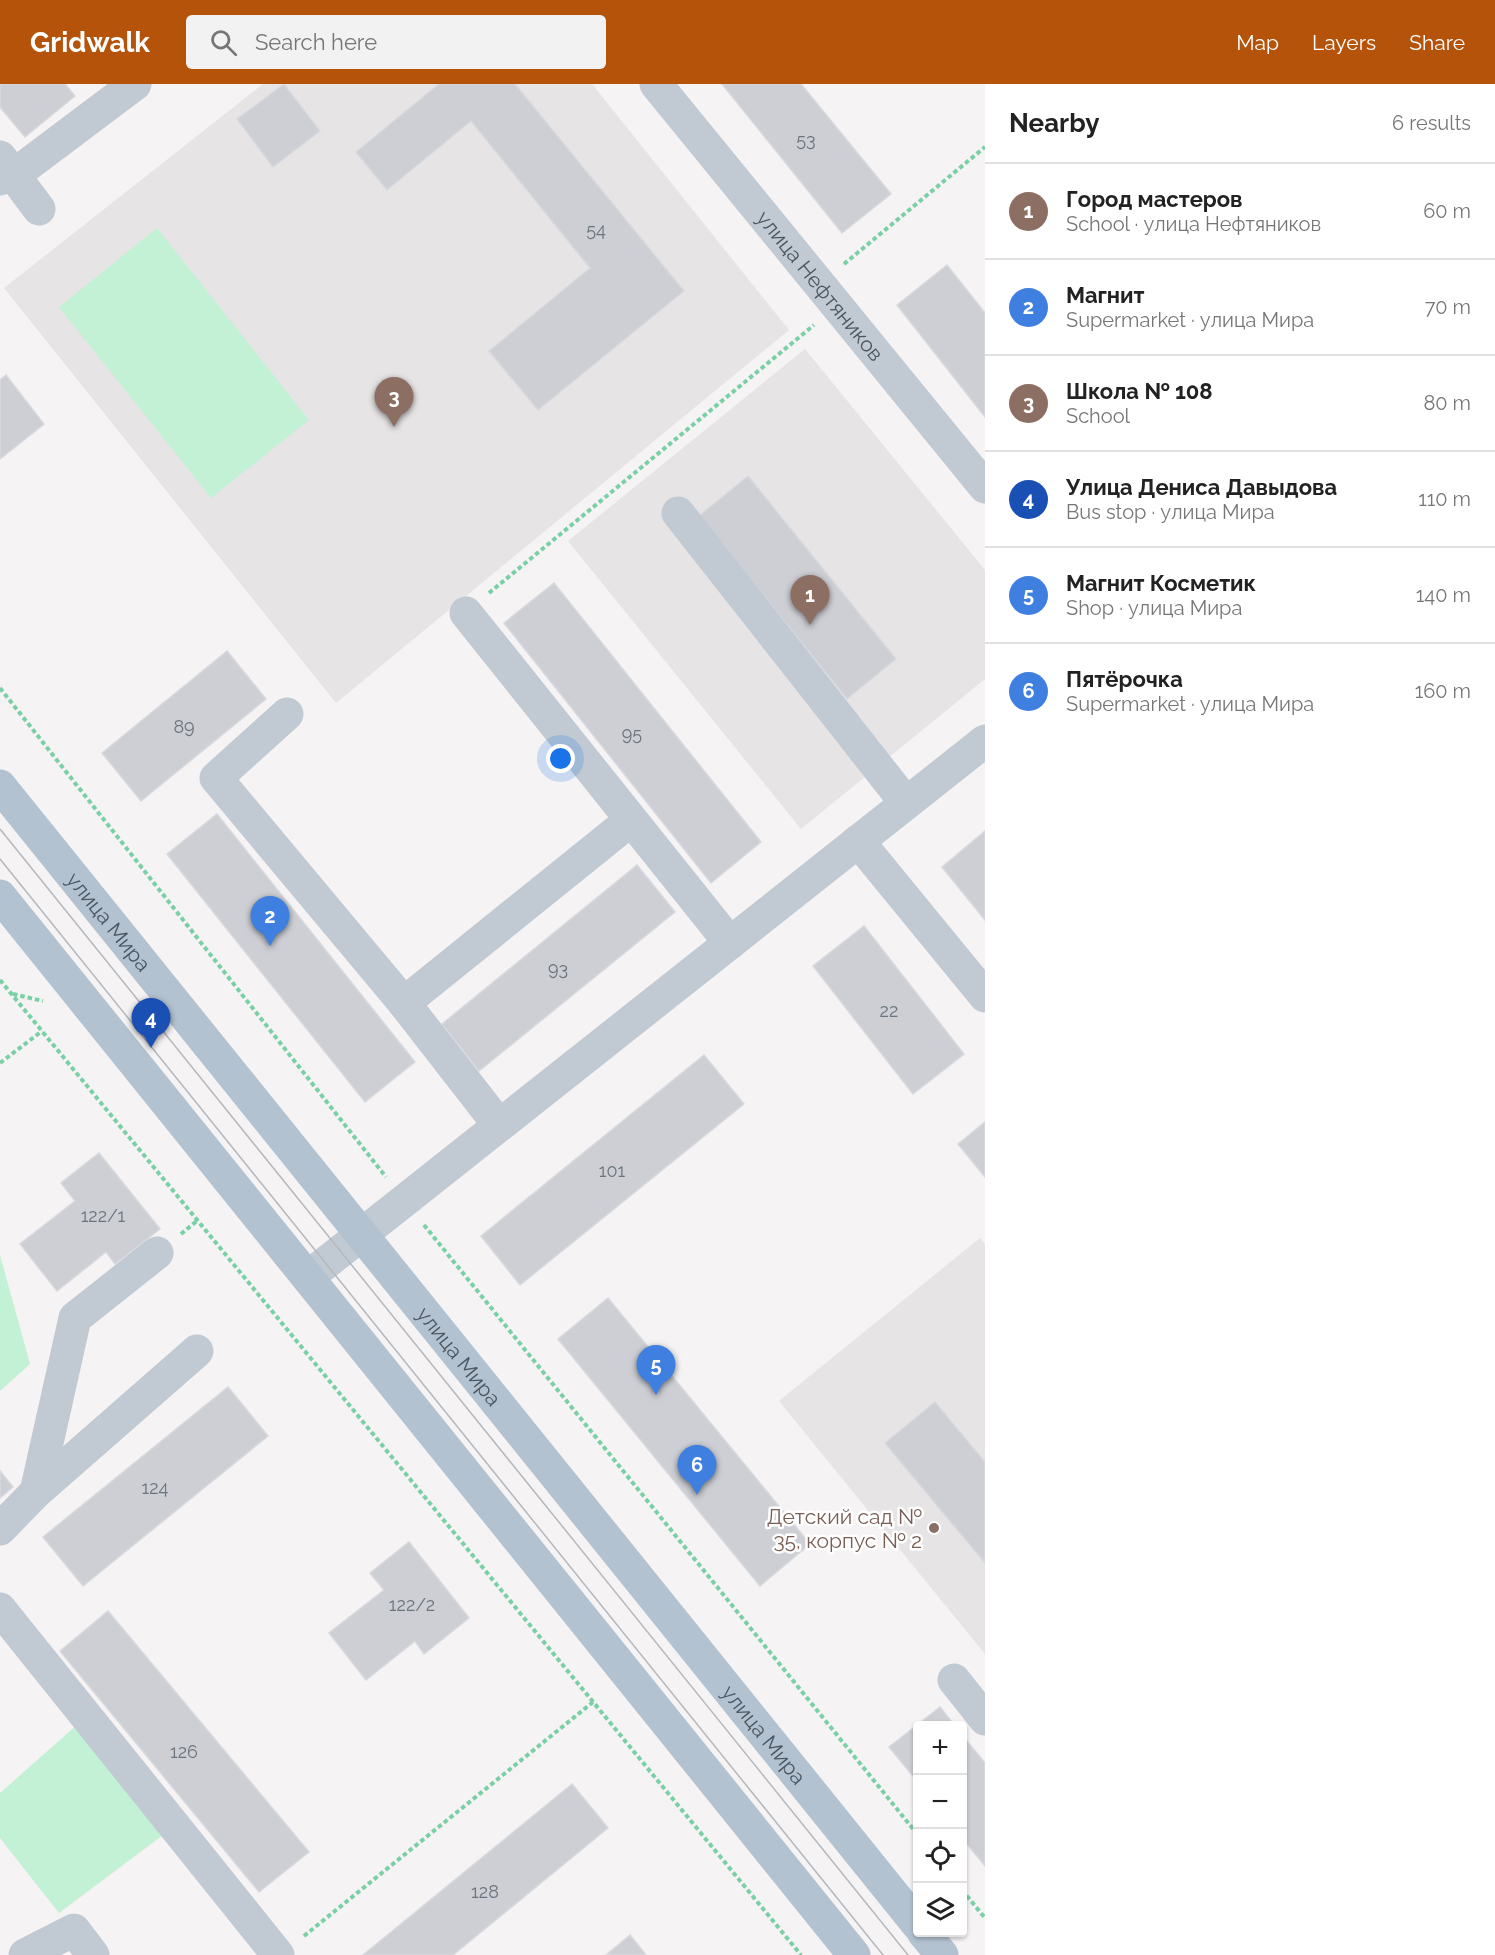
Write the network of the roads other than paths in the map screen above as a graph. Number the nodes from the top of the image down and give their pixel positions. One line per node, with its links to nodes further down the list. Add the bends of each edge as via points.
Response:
1 (135, 84): 3 (street, via 22,169)
2 (656, 84): 5 (street, улица Нефтяников)
3 (4, 170): 4 (street)
4 (39, 209)
5 (985, 487)
6 (678, 513): 11 (street)
7 (466, 612): 12 (street)
8 (287, 714): 17 (street, via 216,778)
9 (985, 741): 11 (street)
10 (0, 786): 19 (main road, улица Мира)
11 (906, 804): 13 (street)
12 (631, 820): 15 (street); 17 (street)
13 (858, 841): 15 (street); 16 (street)
14 (0, 896): 21 (main road)
15 (730, 943): 18 (street)
16 (985, 996)
17 (404, 1003): 18 (street)
18 (499, 1125): 19 (street)
19 (361, 1234): 21 (street); 28 (main road, улица Мира)
20 (157, 1253): 23 (street, via 75,1318)
21 (308, 1277): 33 (main road)
22 (197, 1351): 23 (street)
23 (36, 1492): 24 (street)
24 (0, 1529)
25 (0, 1610): 30 (street)
26 (954, 1680): 27 (street)
27 (985, 1719)
28 (913, 1919)
29 (927, 1937): 34 (main road)
30 (288, 1948)
31 (25, 1955): 32 (street, via 74,1930)
32 (93, 1955)
33 (854, 1955)
34 (942, 1955)

